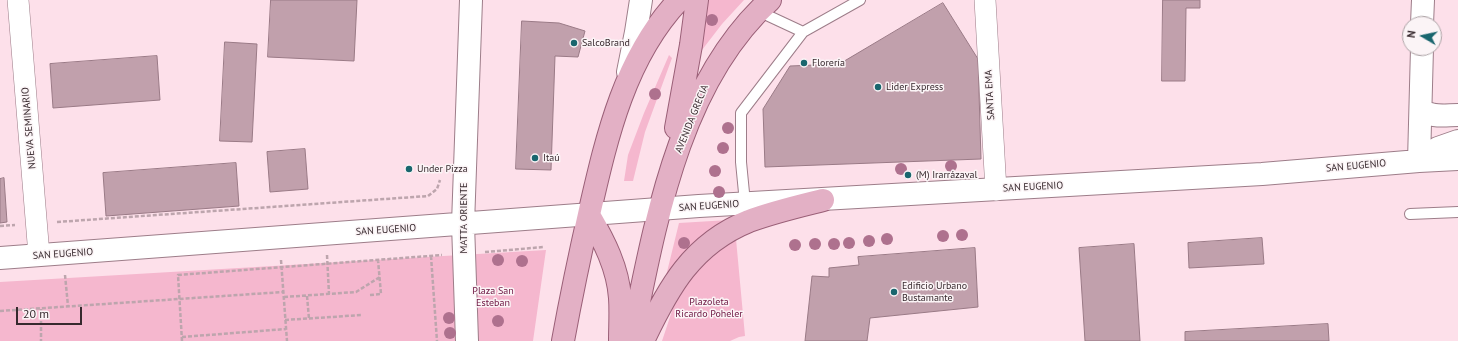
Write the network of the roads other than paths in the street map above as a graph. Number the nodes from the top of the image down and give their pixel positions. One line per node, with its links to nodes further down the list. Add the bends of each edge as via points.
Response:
1 (18, 0): 28 (street, NUEVA SEMINARIO)
2 (471, 0): 27 (main road, MATTA ORIENTE)
3 (641, 0): 13 (main road)
4 (679, 0): 13 (main road, via 644,48)
5 (697, 0): 19 (main road)
6 (860, 0): 11 (lane)
7 (985, 0): 20 (street, SANTA EMA)
8 (1422, 0): 10 (main road)
9 (764, 6): 11 (lane); 19 (main road, AVENIDA GRECIA, via 747,22 710,76)
10 (1422, 16)
11 (803, 32): 22 (lane, via 741,113)
12 (1422, 56): 14 (main road)
13 (623, 92): 26 (main road)
14 (1421, 109): 15 (main road, via 1434,115); 18 (main road)
15 (1458, 115)
16 (1458, 141): 18 (main road, SAN EUGENIO, via 1438,148)
17 (1458, 159): 18 (main road, SAN EUGENIO)
18 (1419, 161): 20 (main road, SAN EUGENIO, via 1262,174)
19 (667, 183): 23 (main road, AVENIDA GRECIA)
20 (996, 190): 21 (main road, SAN EUGENIO)
21 (823, 200): 22 (main road, SAN EUGENIO); 34 (main road, via 749,221 716,239 681,272)
22 (745, 203): 23 (main road, SAN EUGENIO)
23 (660, 210): 26 (main road, SAN EUGENIO); 33 (main road, AVENIDA GRECIA)
24 (1458, 212): 25 (lane)
25 (1410, 214)
26 (589, 215): 27 (main road, SAN EUGENIO); 31 (main road); 32 (main road, via 611,257 617,277 620,298)
27 (463, 224): 28 (main road, SAN EUGENIO); 30 (main road, MATTA ORIENTE)
28 (39, 255): 29 (main road, SAN EUGENIO)
29 (0, 258)
30 (467, 341)
31 (563, 341)
32 (620, 341)
33 (631, 341)
34 (643, 341)

